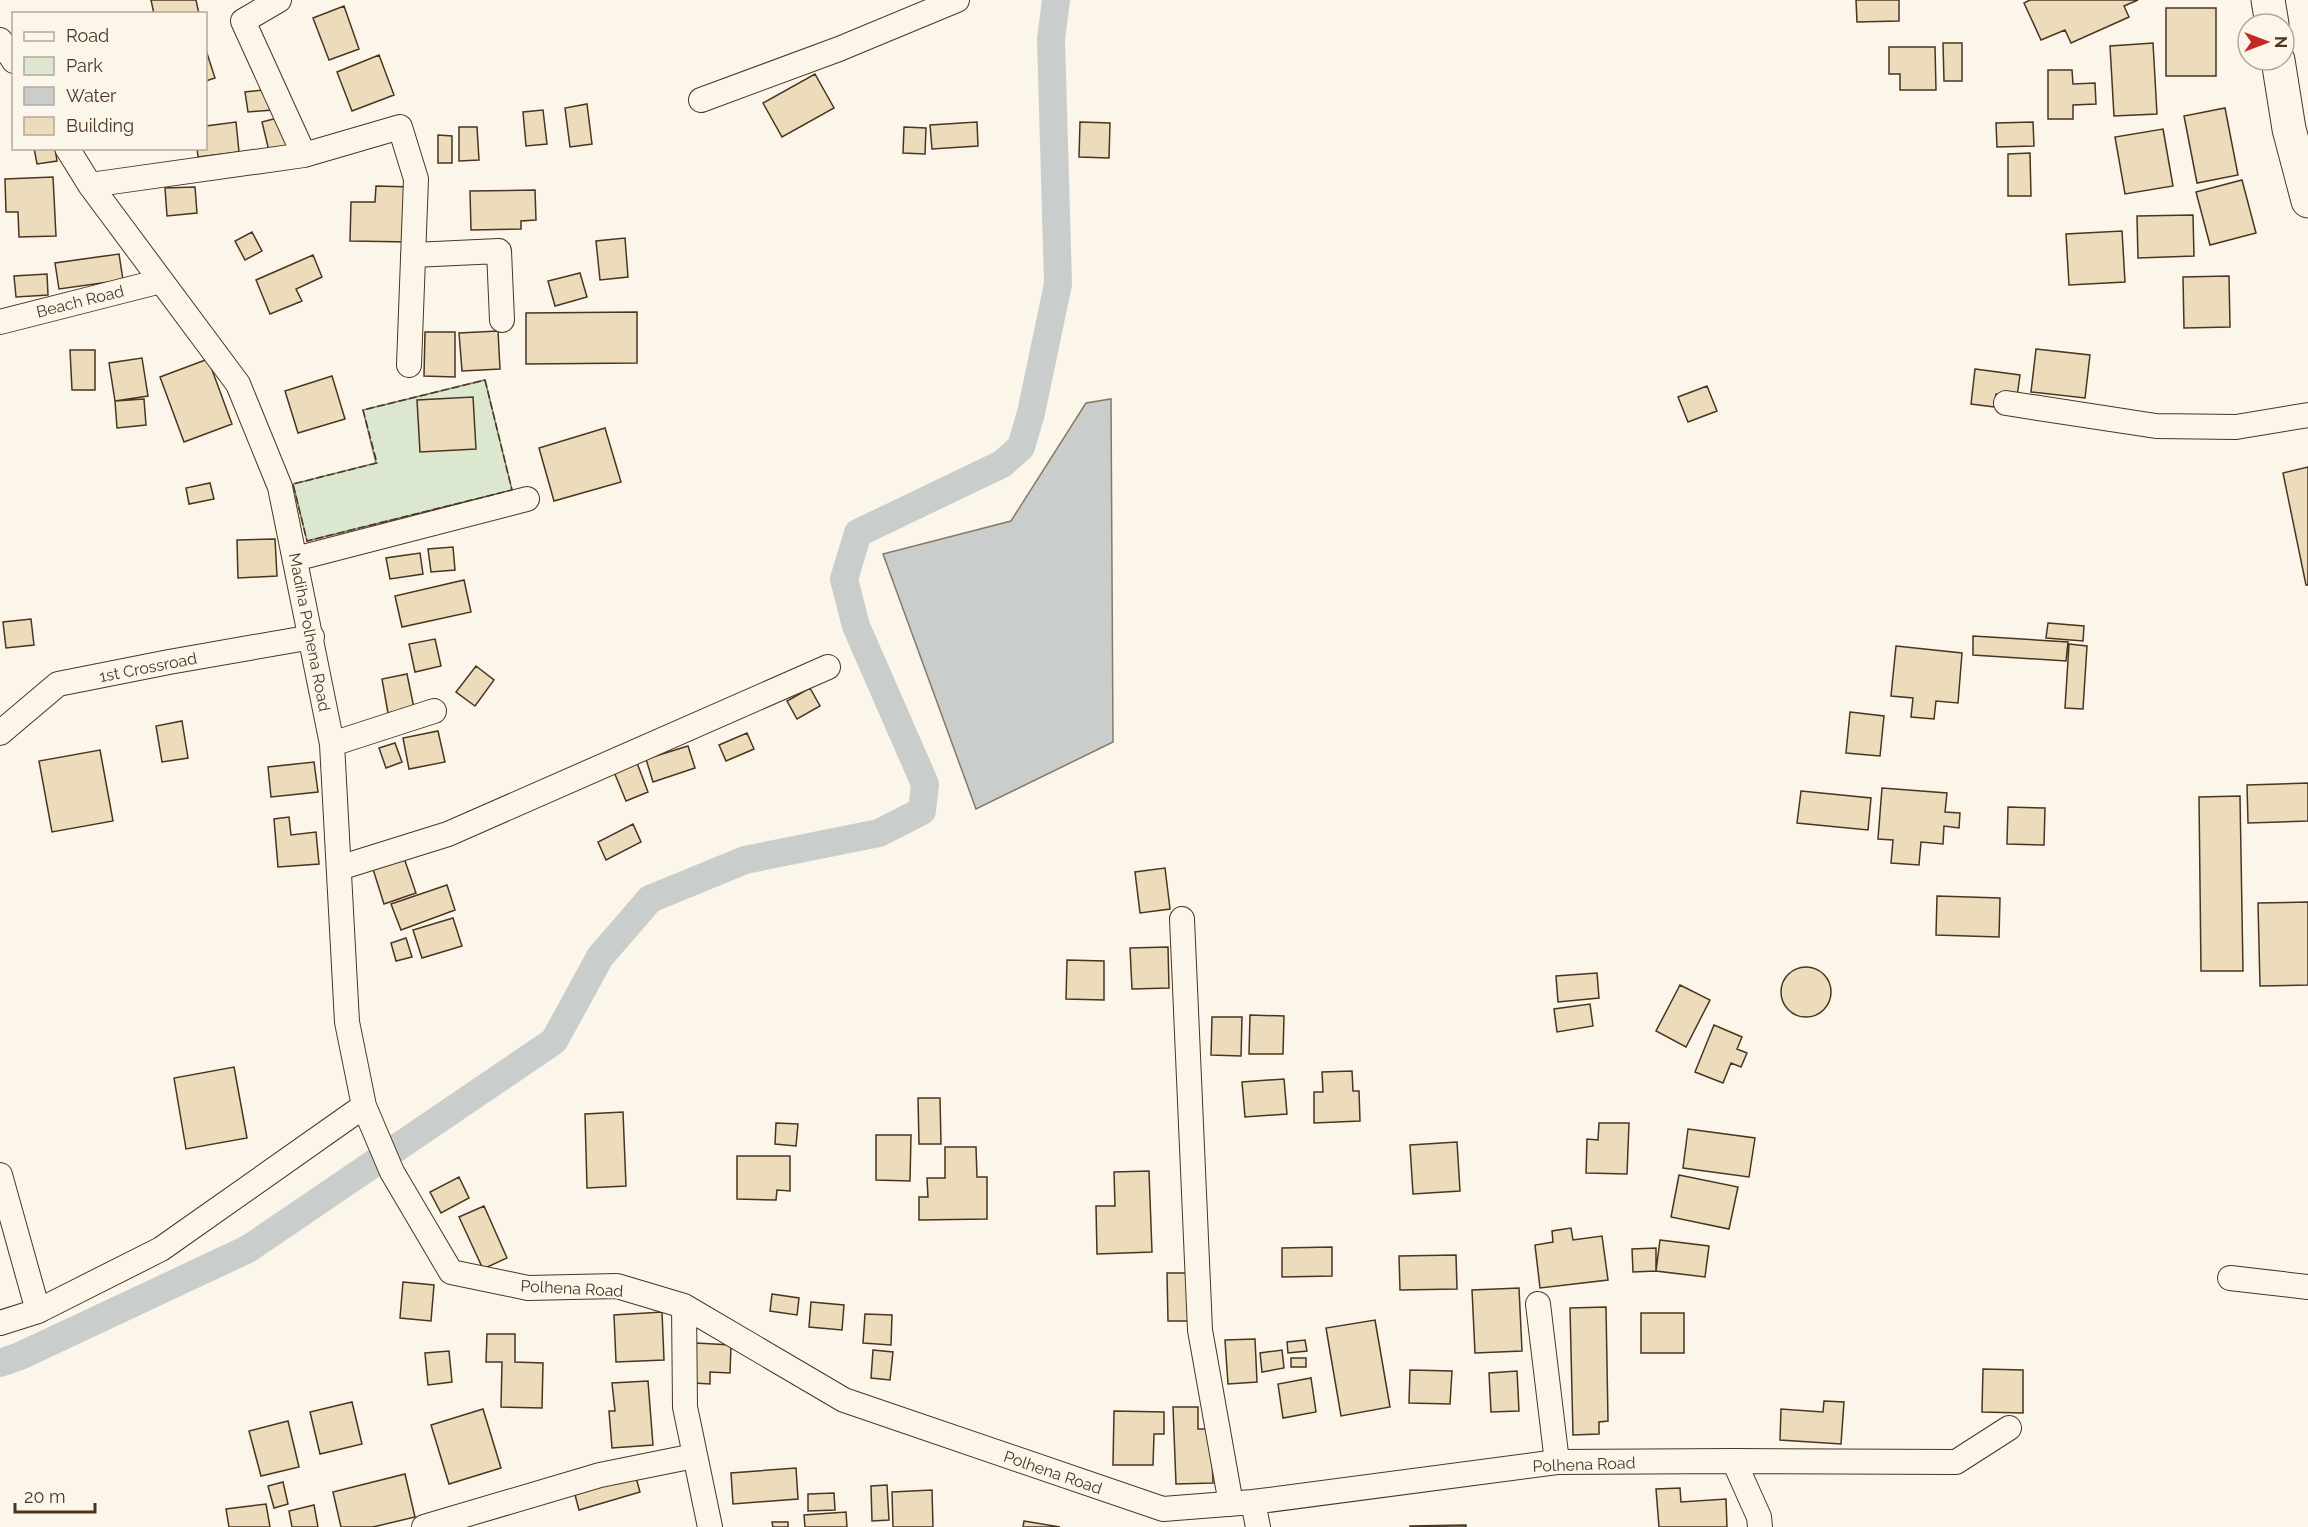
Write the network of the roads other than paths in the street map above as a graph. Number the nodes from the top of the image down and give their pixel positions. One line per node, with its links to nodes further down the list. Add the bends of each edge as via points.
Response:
1 (279, 0): 8 (street, via 243,21)
2 (957, 0): 6 (street)
3 (0, 39): 4 (street)
4 (12, 58)
5 (2280, 72): 10 (highway, via 2289,129)
6 (701, 100)
7 (68, 150): 9 (street, Madiha Polhena Road)
8 (304, 155): 9 (street); 11 (street, via 400,127 416,179)
9 (90, 185): 12 (street, Madiha Polhena Road)
10 (2308, 201)
11 (413, 255): 13 (street, via 499,251); 15 (street)
12 (161, 281): 14 (street, Beach Road); 19 (street, Madiha Polhena Road, via 238,384 280,487)
13 (501, 320)
14 (0, 322)
15 (410, 365)
16 (2006, 403): 17 (street, via 2156,426 2236,427)
17 (2308, 415)
18 (527, 499): 19 (street)
19 (296, 559): 20 (street, Madiha Polhena Road)
20 (312, 637): 23 (street, 1st Crossroad, via 58,684); 24 (street, Madiha Polhena Road)
21 (828, 667): 25 (street, via 448,834)
22 (434, 711): 24 (street)
23 (0, 733)
24 (332, 744): 25 (street, Madiha Polhena Road)
25 (339, 868): 27 (street, Madiha Polhena Road, via 347,1022)
26 (1182, 919): 40 (street, via 1200,1330)
27 (364, 1106): 28 (street, Madiha Polhena Road); 34 (street, via 161,1249)
28 (392, 1172): 33 (street, Polhena Road, via 451,1272 528,1288 617,1286)
29 (0, 1175): 34 (street)
30 (2230, 1278): 31 (street)
31 (2308, 1287)
32 (1538, 1304): 39 (street)
33 (684, 1306): 37 (street, via 685,1407); 40 (street, Polhena Road, via 844,1400 1163,1509)
34 (39, 1311): 35 (street)
35 (0, 1323)
36 (2009, 1428): 38 (street, Polhena Road, via 1956,1462)
37 (694, 1456): 41 (street, via 600,1475); 42 (street)
38 (1734, 1461): 39 (street, Polhena Road); 44 (street, via 1760,1517)
39 (1557, 1462): 40 (street, Polhena Road)
40 (1242, 1503): 43 (street)
41 (424, 1527)
42 (710, 1527)
43 (1258, 1527)
44 (1760, 1527)

